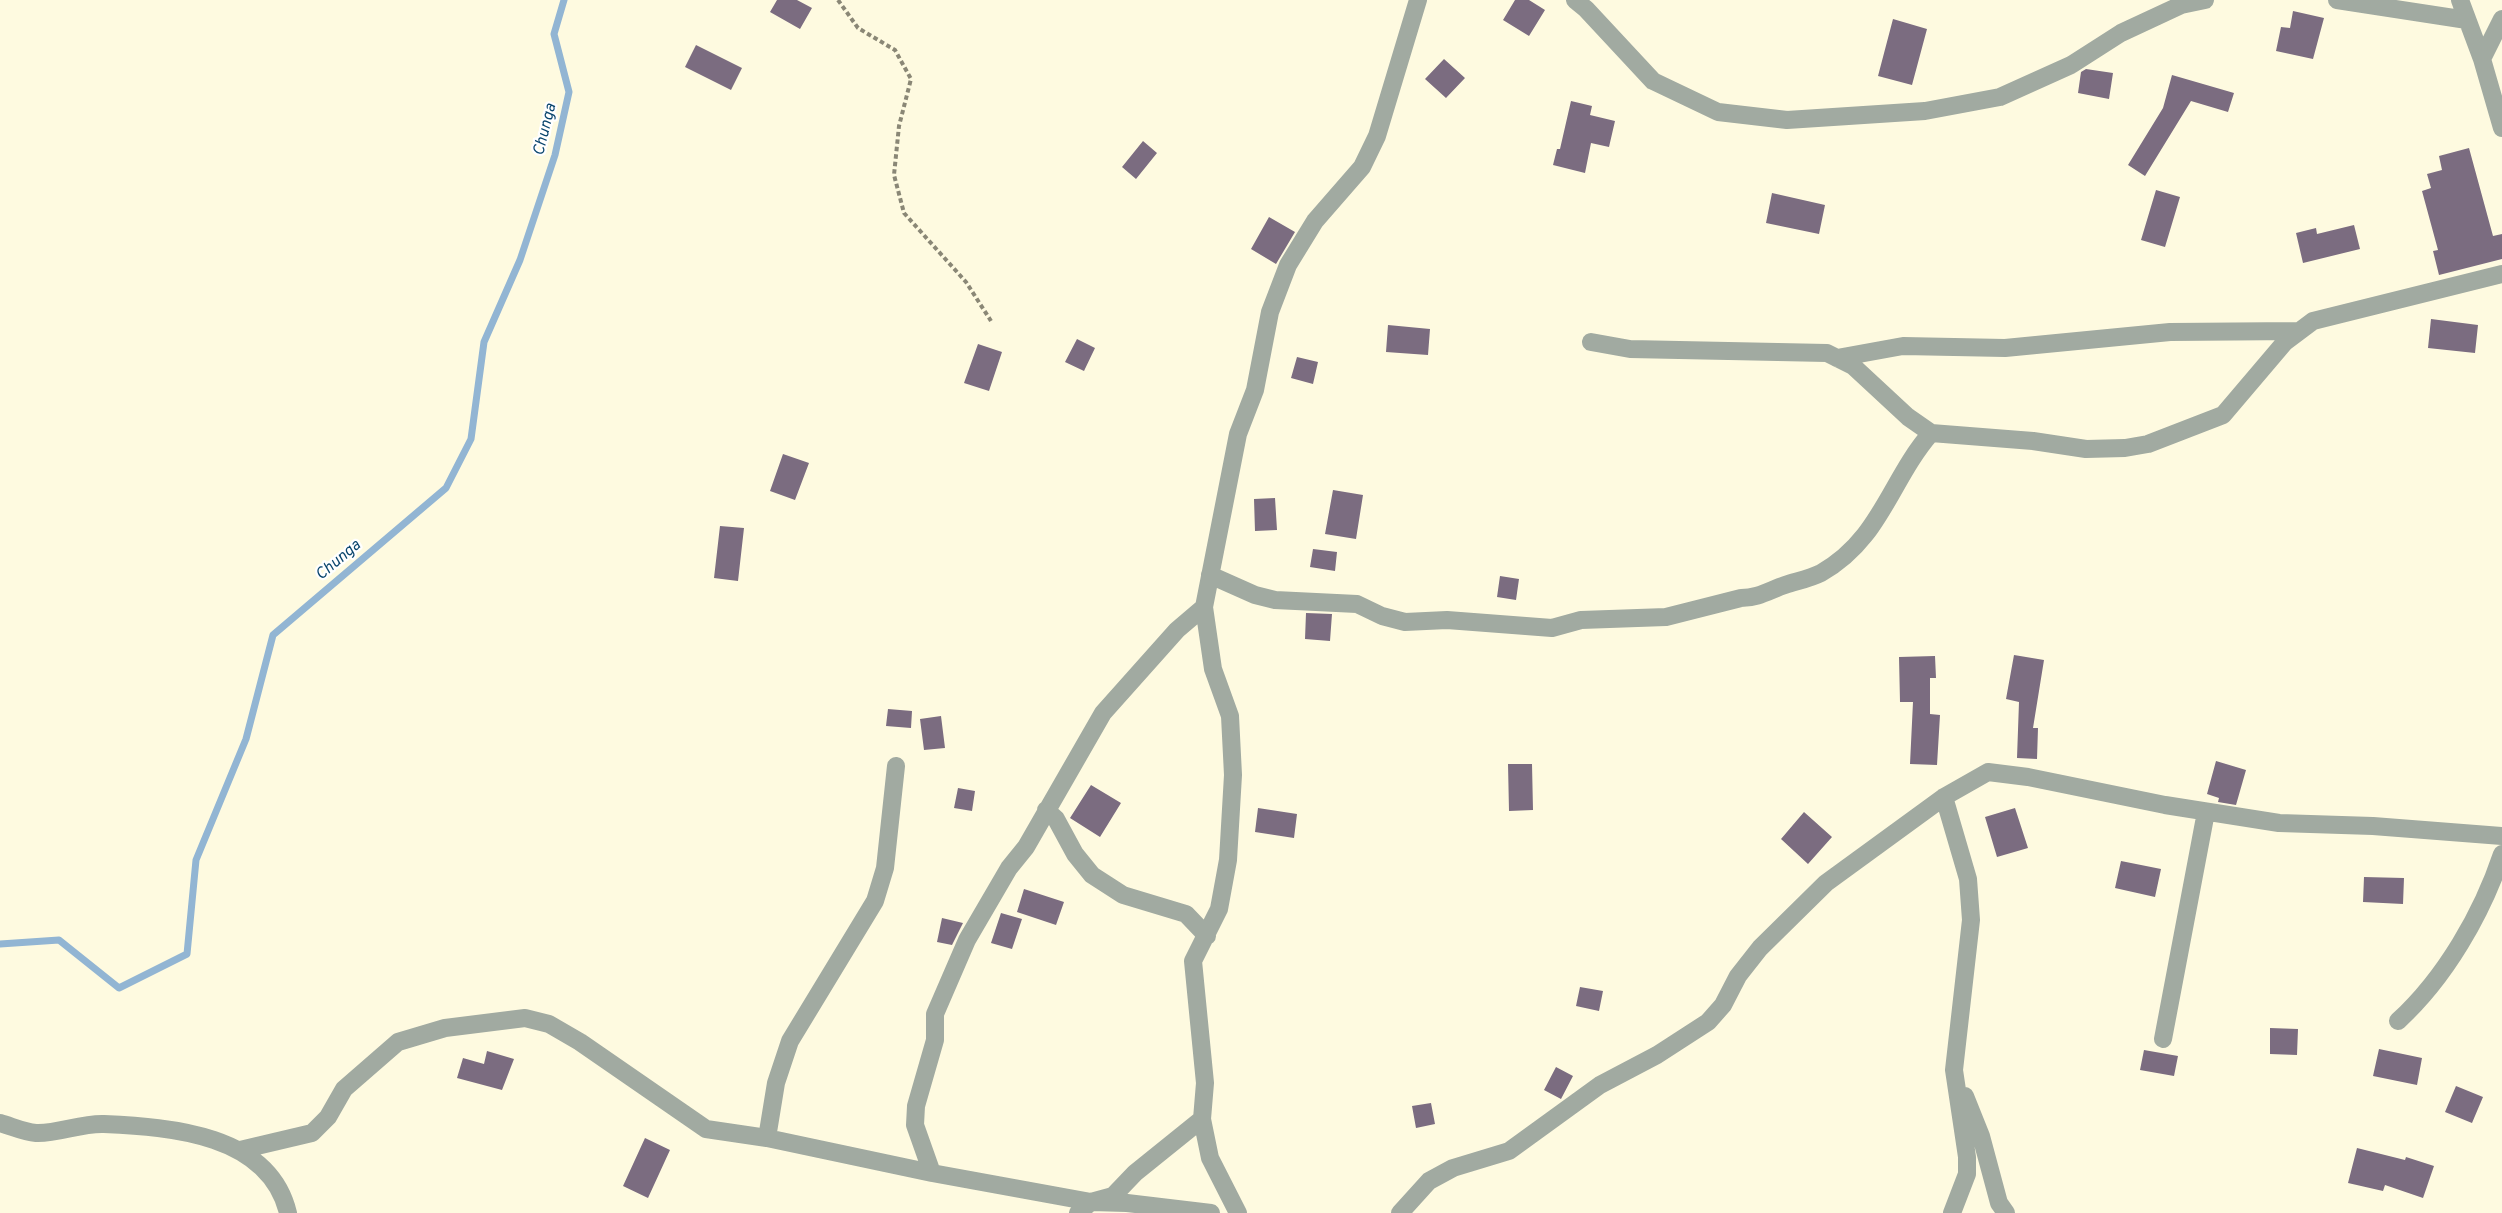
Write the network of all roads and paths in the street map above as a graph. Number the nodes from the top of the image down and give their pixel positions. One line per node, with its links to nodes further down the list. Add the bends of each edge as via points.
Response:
1 (838, 0): 12 (path, via 858,28 895,50 911,79 899,126 894,175 904,213 966,282)
2 (1418, 0): 17 (street, via 1377,136 1362,166 1315,221 1288,265 1270,312 1255,390 1238,434)
3 (1575, 0): 4 (street, via 1653,81 1718,112 1787,120 1925,111 2000,97 2071,65 2121,33 2181,5)
4 (2205, 0)
5 (2337, 0): 8 (street)
6 (2460, 0): 8 (street)
7 (2502, 19): 9 (street)
8 (2467, 20): 9 (street)
9 (2482, 59): 10 (street)
10 (2502, 128)
11 (2502, 274): 13 (street, via 2335,313)
12 (991, 321)
13 (2299, 331): 15 (street, via 2170,332 2005,348 1903,346); 16 (street, via 2285,342 2223,415 2148,444 2086,449)
14 (1591, 342): 15 (street, via 1630,349 1827,353)
15 (1837, 358): 16 (street, via 1853,366 1908,417)
16 (1931, 432): 17 (street, via 1916,450 1870,531 1842,559 1820,573 1754,598 1666,617 1581,620 1552,628 1447,620 1405,622 1357,604 1275,600)
17 (1210, 575): 18 (street)
18 (1204, 607): 21 (street, via 1103,713); 25 (street, via 1213,669 1230,716 1233,775 1228,860 1219,909)
19 (896, 766): 31 (street, via 885,868 875,901 790,1041 776,1083)
20 (1944, 797): 22 (street, via 1988,772); 28 (street, via 1968,879 1971,920); 38 (street, via 1826,883 1760,948 1708,1022 1600,1085 1509,1151 1453,1168 1429,1181)
21 (1046, 810): 25 (street, via 1092,875 1123,895 1186,914); 33 (street, via 967,940 935,1014 935,1040 916,1106 915,1125)
22 (2206, 812): 23 (street, via 2279,823); 27 (street)
23 (2502, 836)
24 (2502, 854): 26 (street, via 2491,888 2455,950 2431,985)
25 (1207, 936): 29 (street, via 1193,961 1205,1083)
26 (2398, 1021)
27 (2163, 1039)
28 (1954, 1070): 39 (street, via 1967,1174); 40 (street, via 1982,1136 1999,1203)
29 (1202, 1119): 34 (street, via 1113,1196); 37 (street, via 1210,1158)
30 (0, 1124): 32 (street, via 35,1133 102,1124 187,1132)
31 (767, 1138): 32 (street, via 706,1129 580,1042 549,1023 525,1018 445,1028 398,1042 344,1089 328,1117 312,1133); 33 (street)
32 (240, 1150): 35 (street, via 265,1168)
33 (933, 1173): 34 (street)
34 (1084, 1208): 36 (street, via 1127,1203)
35 (288, 1213)
36 (1211, 1213)
37 (1238, 1213)
38 (1400, 1213)
39 (1952, 1213)
40 (2006, 1213)

